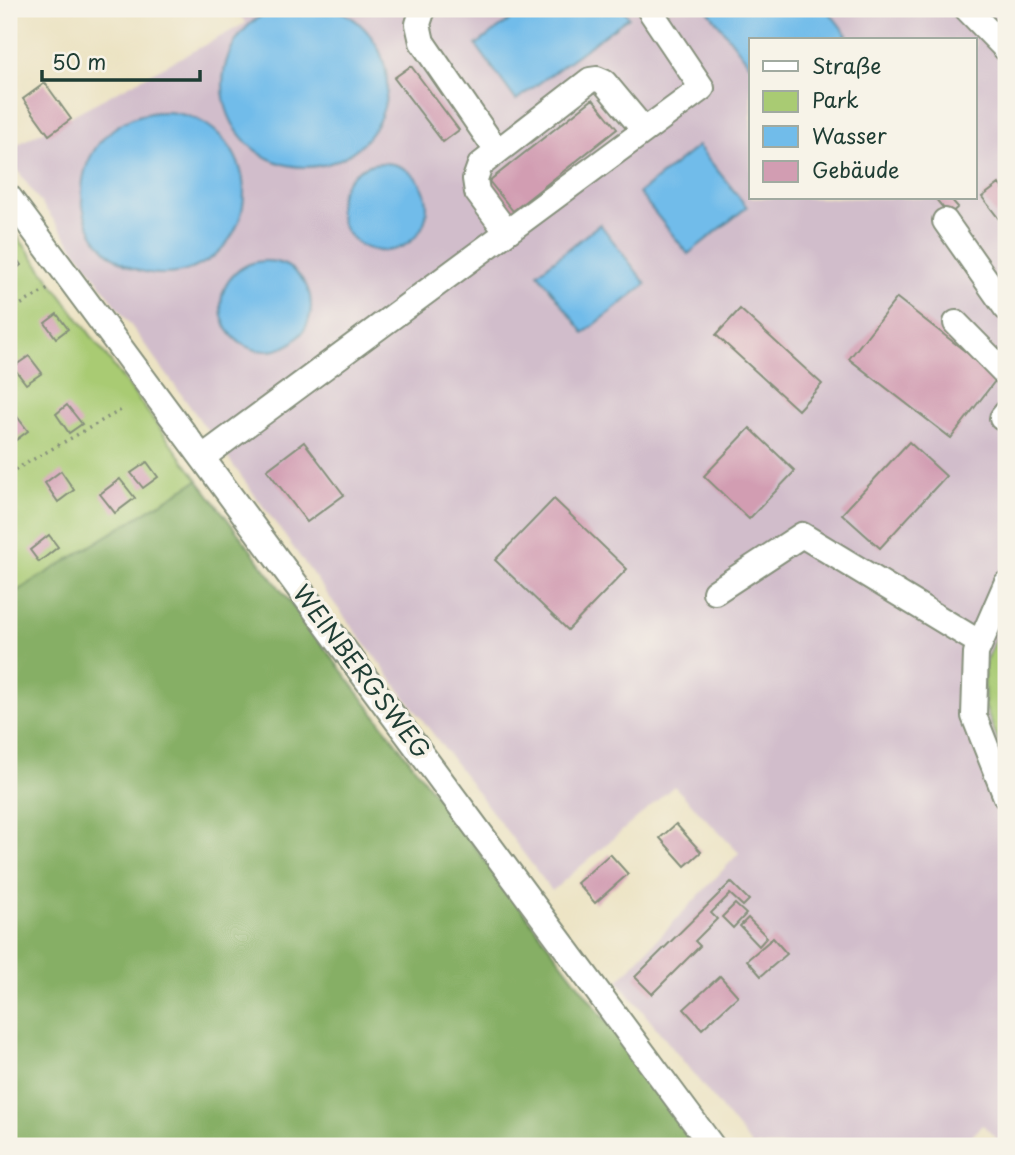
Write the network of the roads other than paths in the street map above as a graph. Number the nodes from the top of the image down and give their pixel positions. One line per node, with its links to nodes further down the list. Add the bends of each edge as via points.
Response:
1 (423, 9): 6 (street, via 418,24 422,42)
2 (649, 9): 5 (street, via 702,88)
3 (967, 9): 4 (street)
4 (1006, 49)
5 (644, 130): 6 (street, via 604,82 590,80); 9 (street)
6 (497, 152): 9 (street, via 480,164 475,179 477,192)
7 (9, 197): 13 (street, WEINBERGSWEG)
8 (945, 221): 10 (street)
9 (506, 231): 13 (street)
10 (1006, 308)
11 (956, 323): 12 (street)
12 (1006, 374)
13 (202, 457): 18 (street, WEINBERGSWEG)
14 (1006, 584): 16 (street)
15 (715, 592): 16 (street, via 802,535)
16 (980, 643): 17 (street, via 974,716)
17 (1006, 797)
18 (712, 1146)

